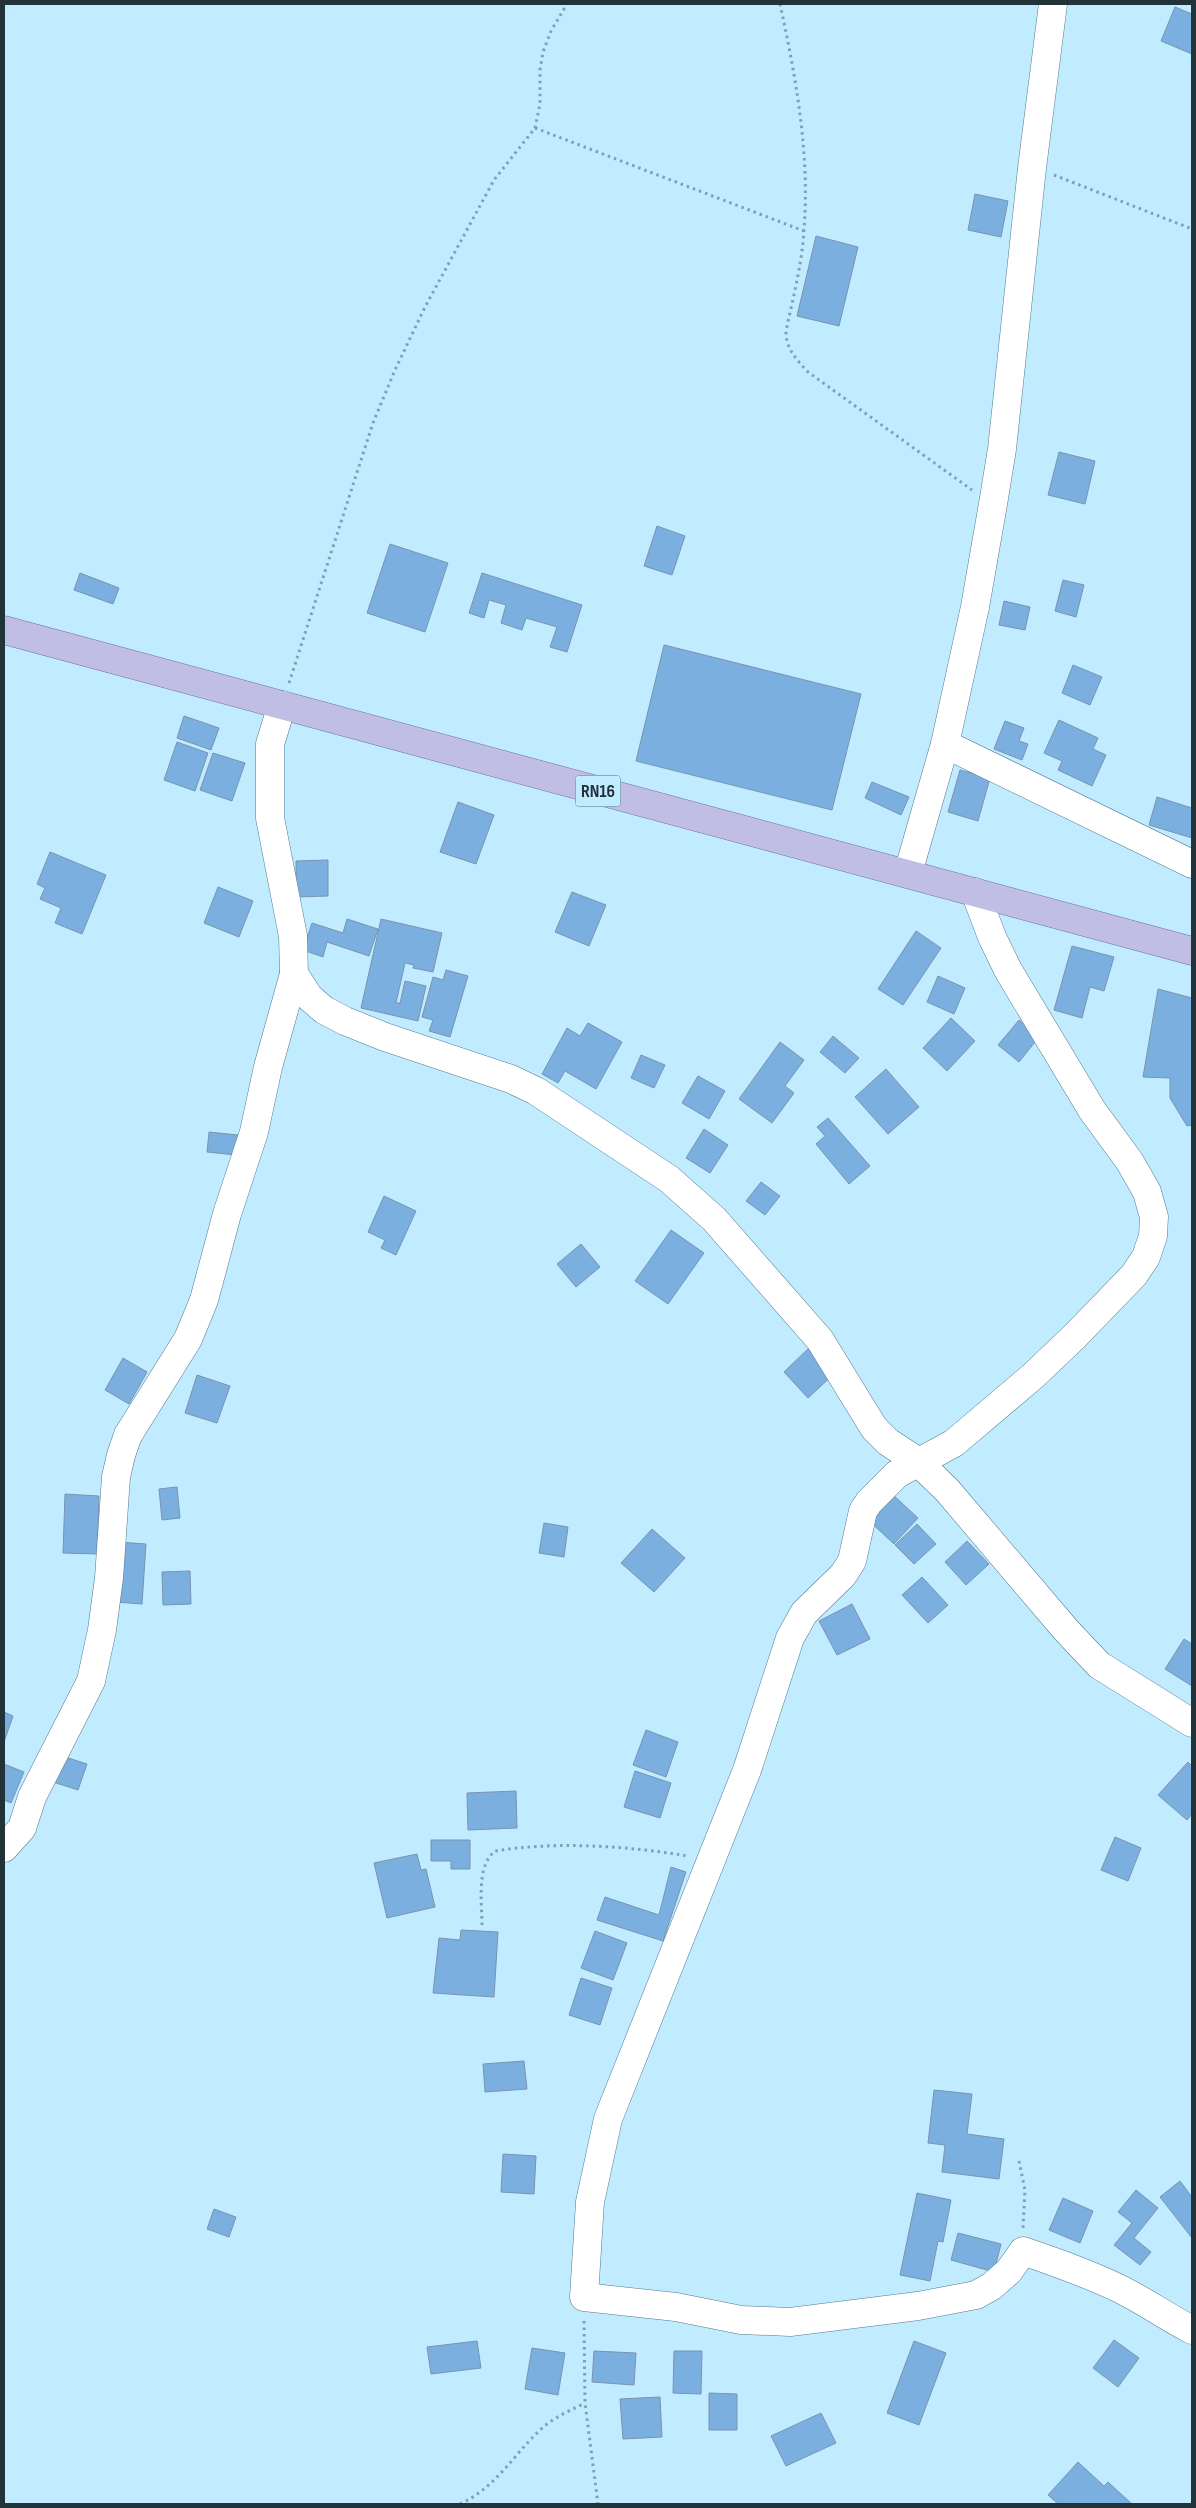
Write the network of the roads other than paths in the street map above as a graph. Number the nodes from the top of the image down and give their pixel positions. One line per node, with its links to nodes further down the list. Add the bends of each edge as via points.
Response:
1 (1053, 4): 4 (street, via 1002,449 978,588)
2 (4, 630): 3 (main road, RN16)
3 (282, 705): 6 (main road, RN16); 9 (street, via 270,744 270,818 294,936)
4 (945, 744): 5 (street); 6 (street)
5 (1192, 864)
6 (908, 873): 7 (main road, RN16)
7 (975, 892): 8 (main road, RN16); 10 (street, via 1008,970 1092,1110 1130,1162 1147,1192 1154,1216 1153,1236 1146,1257 1134,1275 1076,1336 954,1443)
8 (1192, 951)
9 (294, 974): 10 (street, via 309,997 324,1010 385,1037 512,1079 669,1179 714,1219 820,1340 874,1428 888,1442); 12 (street, via 254,1132 204,1300 188,1339 128,1435 121,1455 116,1478 109,1578 91,1681 32,1797 22,1828)
10 (917, 1461): 11 (street, via 947,1490 1099,1665); 13 (street, via 896,1474 869,1502 863,1511 852,1561 843,1575 804,1613 790,1638 747,1770 608,2119 590,2202 584,2297 676,2308 740,2320 790,2322 918,2306 976,2295 1009,2271 1023,2251 1091,2275)
11 (1192, 1723)
12 (4, 1848)
13 (1192, 2330)

